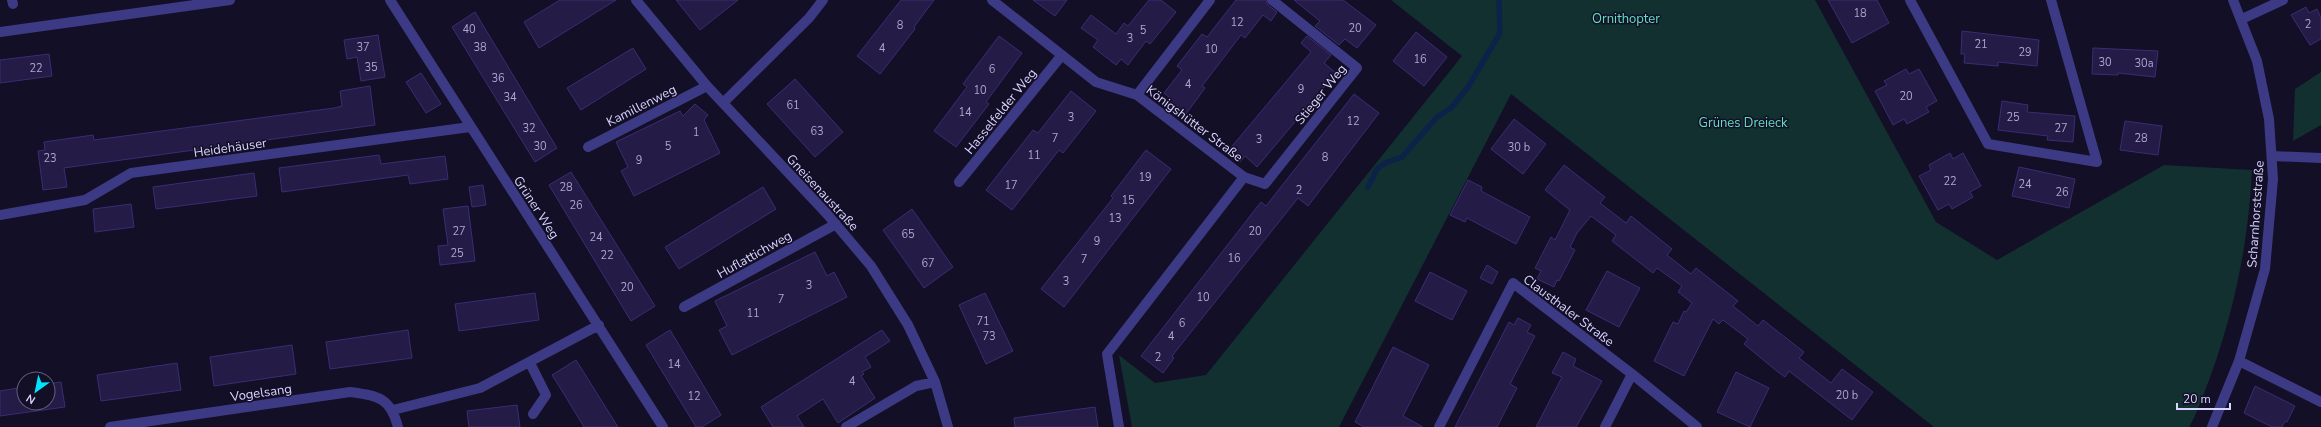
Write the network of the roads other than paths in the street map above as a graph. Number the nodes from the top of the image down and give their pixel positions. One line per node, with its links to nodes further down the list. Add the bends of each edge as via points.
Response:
1 (230, 0): 14 (street)
2 (390, 0): 19 (street, Grüner Weg)
3 (636, 0): 16 (street, Gneisenaustraße)
4 (823, 0): 18 (street, via 809,18)
5 (992, 0): 12 (street, Königshütter Straße)
6 (1210, 0): 17 (street)
7 (1272, 0): 25 (street, Stieger Weg, via 1357,68)
8 (1910, 0): 9 (street, via 1988,144 2097,162)
9 (2051, 0)
10 (2233, 0): 13 (street, Scharnhorststraße)
11 (2283, 0): 13 (street)
12 (1004, 4): 15 (street, Königshütter Straße)
13 (2242, 19): 21 (street, Scharnhorststraße, via 2259,68 2269,119)
14 (0, 32)
15 (1062, 55): 17 (street, Königshütter Straße, via 1096,82); 24 (street, Hasselfelder Weg)
16 (706, 86): 18 (street, Gneisenaustraße); 20 (street, Kamillenweg)
17 (1137, 95): 23 (street, Königshütter Straße)
18 (723, 103): 27 (street, Gneisenaustraße)
19 (470, 127): 26 (street, Heidehäuser, via 131,174 85,200); 29 (street, Grüner Weg)
20 (588, 147)
21 (2272, 156): 22 (street); 30 (street, Scharnhorststraße, via 2273,179 2264,269)
22 (2321, 158)
23 (1244, 177): 25 (street, Königshütter Straße); 42 (street, Königshütter Straße, via 1107,354)
24 (959, 182)
25 (1265, 184)
26 (0, 215)
27 (836, 224): 28 (street, Huflattichweg); 33 (street, Gneisenaustraße, via 872,266)
28 (684, 307)
29 (599, 326): 31 (street); 39 (street, Grüner Weg)
30 (2239, 361): 34 (street); 46 (street, Scharnhorststraße)
31 (530, 363): 35 (street, via 480,388); 36 (street, via 546,395)
32 (1632, 374): 43 (street, Clausthaler Straße, via 1513,283); 44 (street); 45 (street, Clausthaler Straße)
33 (935, 382): 40 (street, via 916,386); 41 (street, Gneisenaustraße)
34 (2321, 402)
35 (393, 410): 37 (street, Vogelsang, via 376,395 350,392); 38 (street)
36 (533, 414)
37 (110, 427)
38 (398, 427)
39 (663, 427)
40 (846, 427)
41 (948, 427)
42 (1119, 427)
43 (1439, 427)
44 (1605, 427)
45 (1697, 427)
46 (2212, 427)

